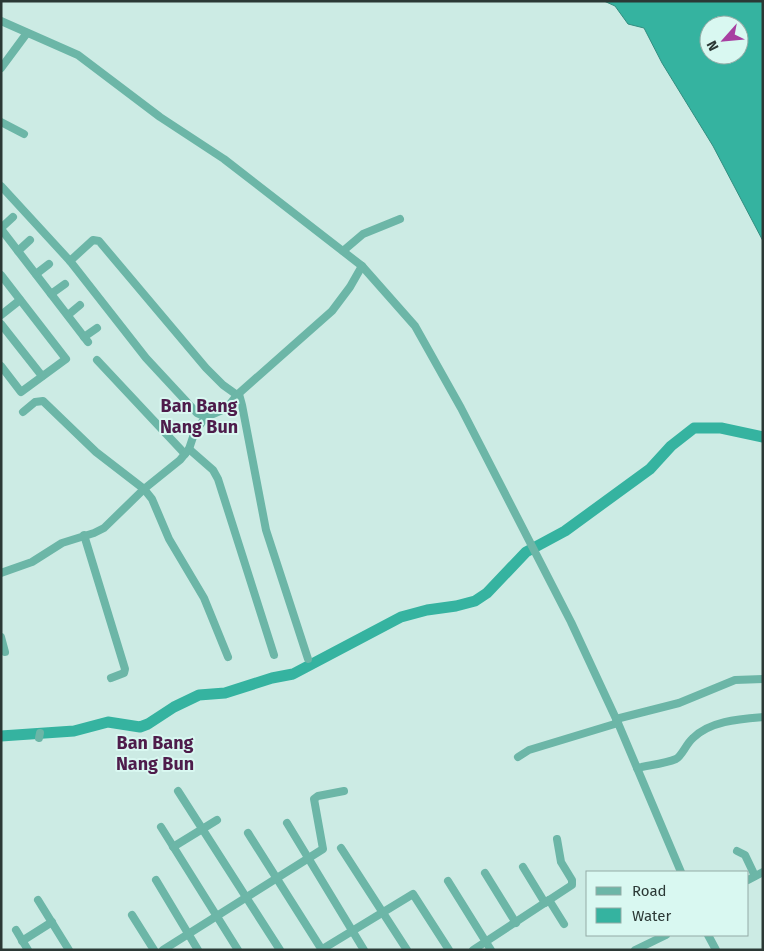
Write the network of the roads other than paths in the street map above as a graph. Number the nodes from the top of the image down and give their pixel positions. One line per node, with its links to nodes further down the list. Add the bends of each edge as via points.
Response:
1 (1, 21): 2 (street)
2 (27, 32): 3 (street); 12 (street, via 78,55 154,113 224,159)
3 (1, 68)
4 (1, 122): 5 (street)
5 (24, 134)
6 (1, 186): 13 (street)
7 (12, 217): 9 (street)
8 (400, 219): 12 (street, via 363,234)
9 (1, 229): 11 (street)
10 (30, 240): 11 (street)
11 (18, 251): 16 (street)
12 (343, 251): 15 (street)
13 (70, 261): 29 (street, via 93,240 99,241 206,368); 31 (street, via 146,358 197,413)
14 (49, 264): 16 (street)
15 (362, 266): 29 (street, via 332,311); 44 (street, via 415,326 461,408 572,622)
16 (36, 274): 19 (street)
17 (1, 275): 20 (street)
18 (64, 284): 19 (street)
19 (51, 294): 23 (street)
20 (20, 300): 22 (street); 28 (street, via 66,359)
21 (80, 305): 23 (street)
22 (1, 315)
23 (68, 315): 25 (street, via 86,340)
24 (1, 324): 28 (street)
25 (97, 328)
26 (97, 360): 32 (street)
27 (1, 366): 28 (street, via 21,392)
28 (42, 376)
29 (238, 395): 31 (street, via 227,408); 40 (street, via 266,530)
30 (23, 412): 33 (street, via 35,402 43,401 96,452)
31 (206, 417): 32 (street)
32 (187, 452): 33 (street); 38 (street, via 213,470 218,480)
33 (144, 489): 34 (street, via 104,528); 39 (street, via 204,598)
34 (84, 535): 35 (street, via 62,543 32,562); 41 (street, via 125,669 124,673)
35 (1, 573)
36 (1, 637): 37 (street)
37 (5, 652)
38 (274, 655)
39 (228, 657)
40 (308, 659)
41 (111, 678)
42 (763, 679): 44 (street, via 736,680 679,703)
43 (763, 717): 46 (street, via 709,727 697,734 676,758)
44 (617, 721): 45 (street, via 529,750); 46 (street)
45 (518, 757)
46 (637, 768): 60 (street)
47 (344, 790): 58 (street, via 314,799 323,849)
48 (178, 791): 52 (street)
49 (217, 820): 52 (street)
50 (287, 823): 58 (street)
51 (161, 827): 55 (street)
52 (202, 829): 55 (street); 66 (street)
53 (248, 834): 63 (street)
54 (557, 839): 68 (street, via 561,862 572,885)
55 (173, 847): 71 (street)
56 (341, 848): 69 (street)
57 (737, 851): 62 (street, via 745,855)
58 (308, 858): 63 (street); 76 (street)
59 (523, 867): 68 (street)
60 (681, 871)
61 (484, 872): 73 (street)
62 (755, 876)
63 (275, 879): 66 (street); 90 (street)
64 (156, 880): 77 (street)
65 (448, 881): 81 (street)
66 (246, 898): 71 (street); 89 (street)
67 (38, 900): 72 (street)
68 (547, 901): 73 (street); 74 (street)
69 (383, 912): 76 (street); 92 (street); 93 (street, via 413,894)
70 (132, 915): 85 (street)
71 (217, 916): 77 (street); 88 (street)
72 (52, 922): 80 (street); 84 (street)
73 (516, 923): 81 (street)
74 (564, 924)
75 (16, 930): 80 (street)
76 (352, 931): 90 (street); 91 (street)
77 (188, 934): 86 (street); 87 (street)
78 (664, 936): 82 (street)
79 (709, 936): 98 (street)
80 (22, 940): 83 (street)
81 (486, 942): 94 (street); 95 (street)
82 (651, 942): 96 (street); 97 (street)
83 (28, 950)
84 (69, 950)
85 (154, 950)
86 (163, 950)
87 (198, 950)
88 (238, 950)
89 (280, 950)
90 (322, 950)
91 (364, 950)
92 (407, 950)
93 (449, 950)
94 (473, 950)
95 (491, 950)
96 (635, 950)
97 (656, 950)
98 (716, 950)

